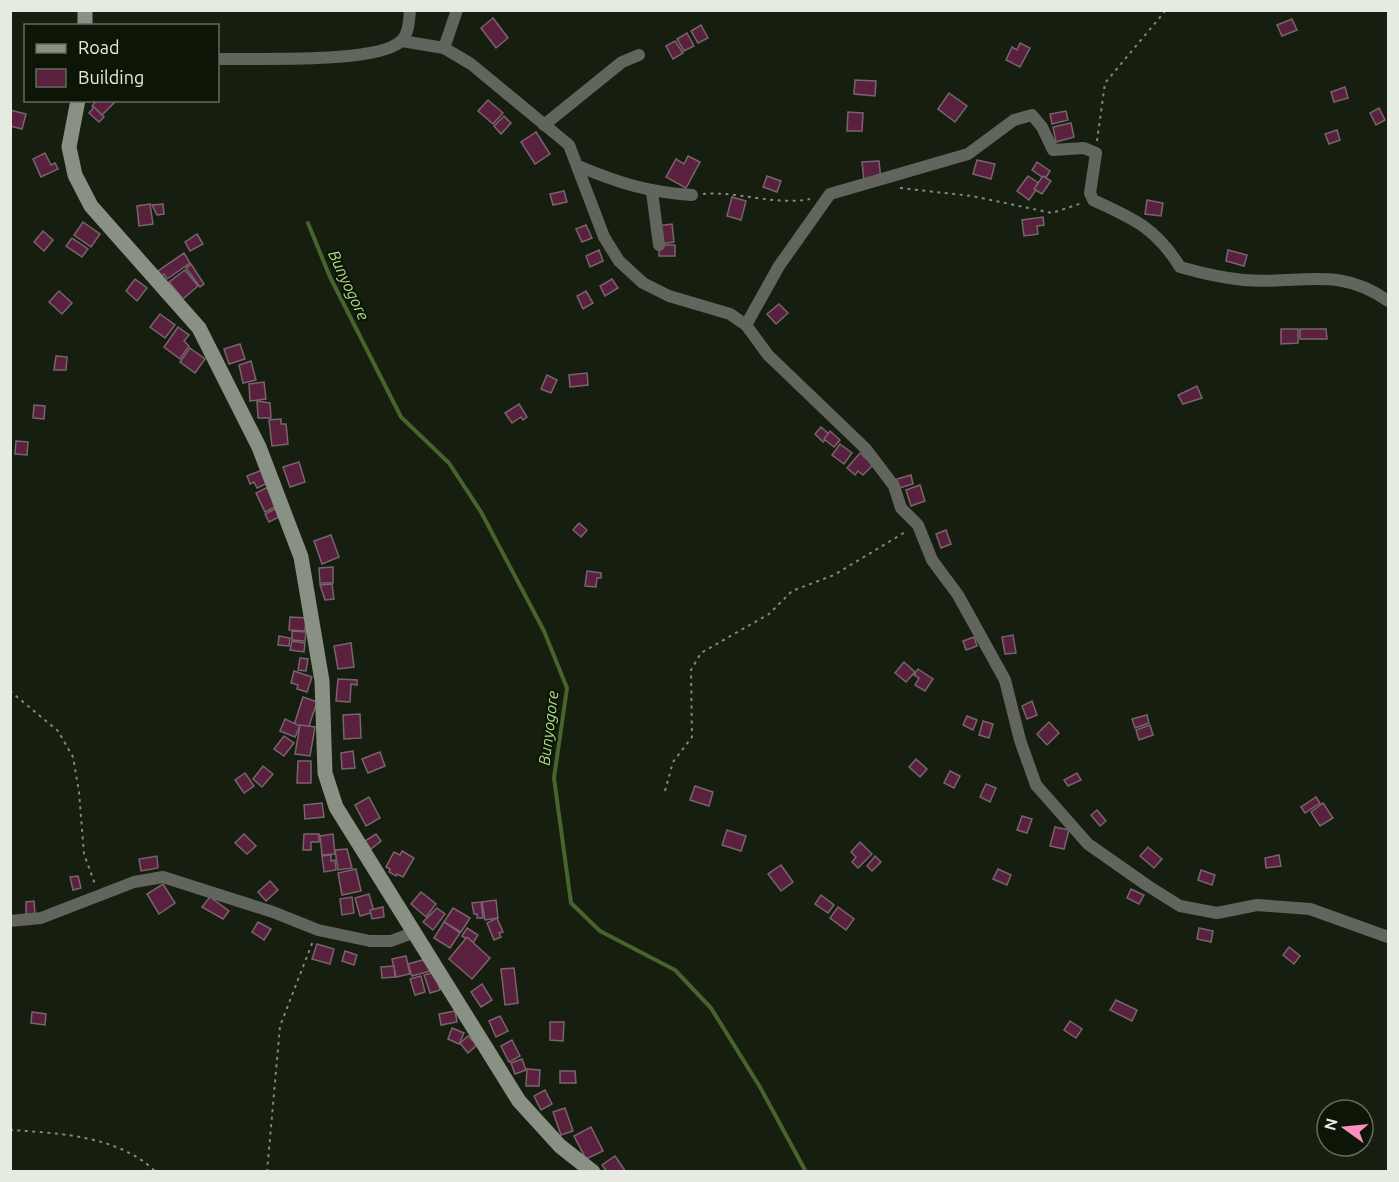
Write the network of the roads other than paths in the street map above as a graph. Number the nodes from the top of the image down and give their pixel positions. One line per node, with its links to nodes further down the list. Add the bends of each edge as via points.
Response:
1 (410, 10): 3 (street, via 408,30)
2 (457, 10): 4 (street)
3 (402, 41): 4 (street); 6 (street, via 371,55)
4 (444, 48): 8 (street, via 471,64)
5 (639, 55): 8 (street, via 622,62)
6 (219, 59)
7 (78, 102): 16 (main road, via 69,147 75,175 91,206 200,328 259,447 301,558 322,681 325,773 336,807)
8 (544, 125): 9 (street, via 569,144)
9 (578, 166): 10 (street); 14 (street, via 604,237 619,261 643,283 669,296 730,314)
10 (652, 192): 11 (street); 12 (street)
11 (692, 195)
12 (659, 245)
13 (1389, 301): 14 (street, via 1345,279 1245,280 1180,267 1154,232 1093,200 1090,193 1096,153 1084,148 1053,150 1032,115 1014,120 968,154 830,194 779,266)
14 (746, 325): 17 (street, via 768,355 874,458 894,486 901,508 918,525 932,560 958,595 1005,680 1036,785 1088,843 1180,906 1217,913 1257,904 1310,909)
15 (10, 921): 16 (street, via 41,918 134,882 163,878 262,908 318,930 370,941 392,941)
16 (415, 932): 18 (main road, via 519,1101 560,1146)
17 (1389, 937)
18 (593, 1172)

